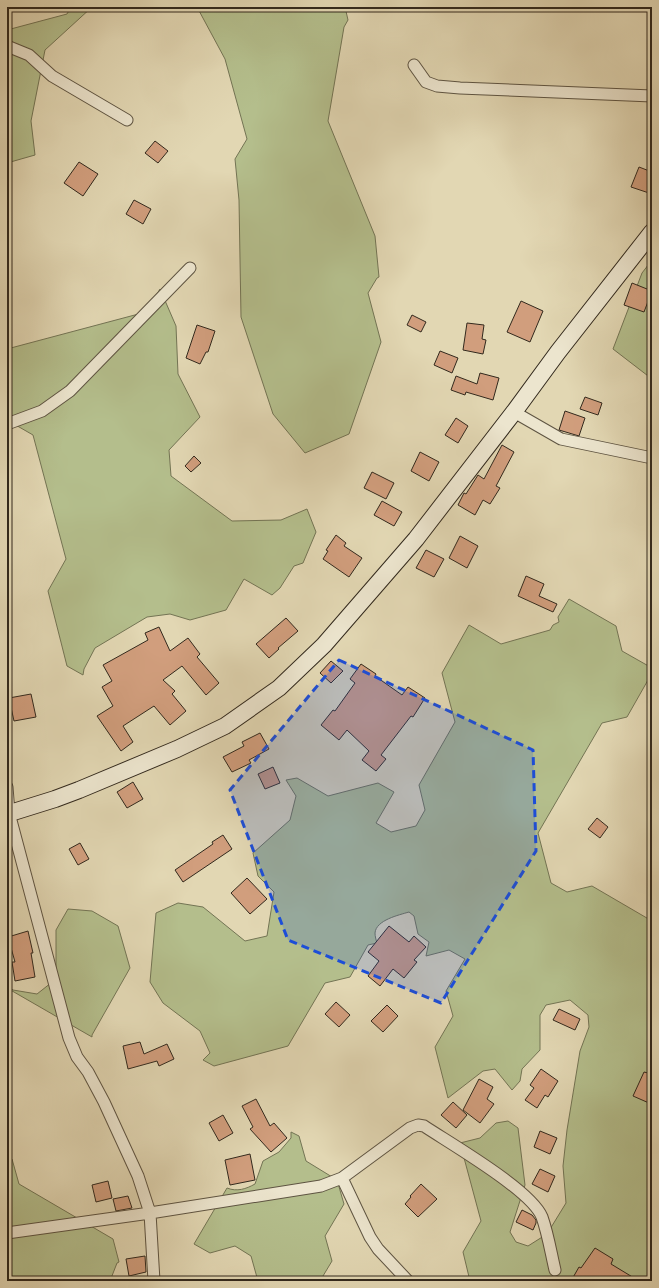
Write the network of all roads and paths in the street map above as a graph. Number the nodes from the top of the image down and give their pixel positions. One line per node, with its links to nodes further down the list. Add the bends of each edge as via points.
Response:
1 (7, 46): 4 (street, via 29,55 52,76)
2 (414, 65): 3 (street, via 426,82 438,86)
3 (652, 96)
4 (127, 120)
5 (652, 232): 7 (main road)
6 (190, 268): 8 (street, via 70,391 42,411)
7 (514, 412): 9 (street, via 561,439); 11 (main road, via 389,571 324,645 280,688 225,726 178,750 73,792)
8 (7, 424)
9 (652, 458)
10 (7, 787): 11 (street)
11 (8, 814): 13 (street, via 69,1038 77,1057 104,1102 138,1176)
12 (342, 1178): 13 (street, via 321,1186); 15 (street, via 410,1128 424,1126 507,1181 531,1202 542,1216); 17 (street, via 370,1237)
13 (150, 1213): 14 (street); 16 (street)
14 (7, 1233)
15 (555, 1270)
16 (154, 1281)
17 (408, 1281)

